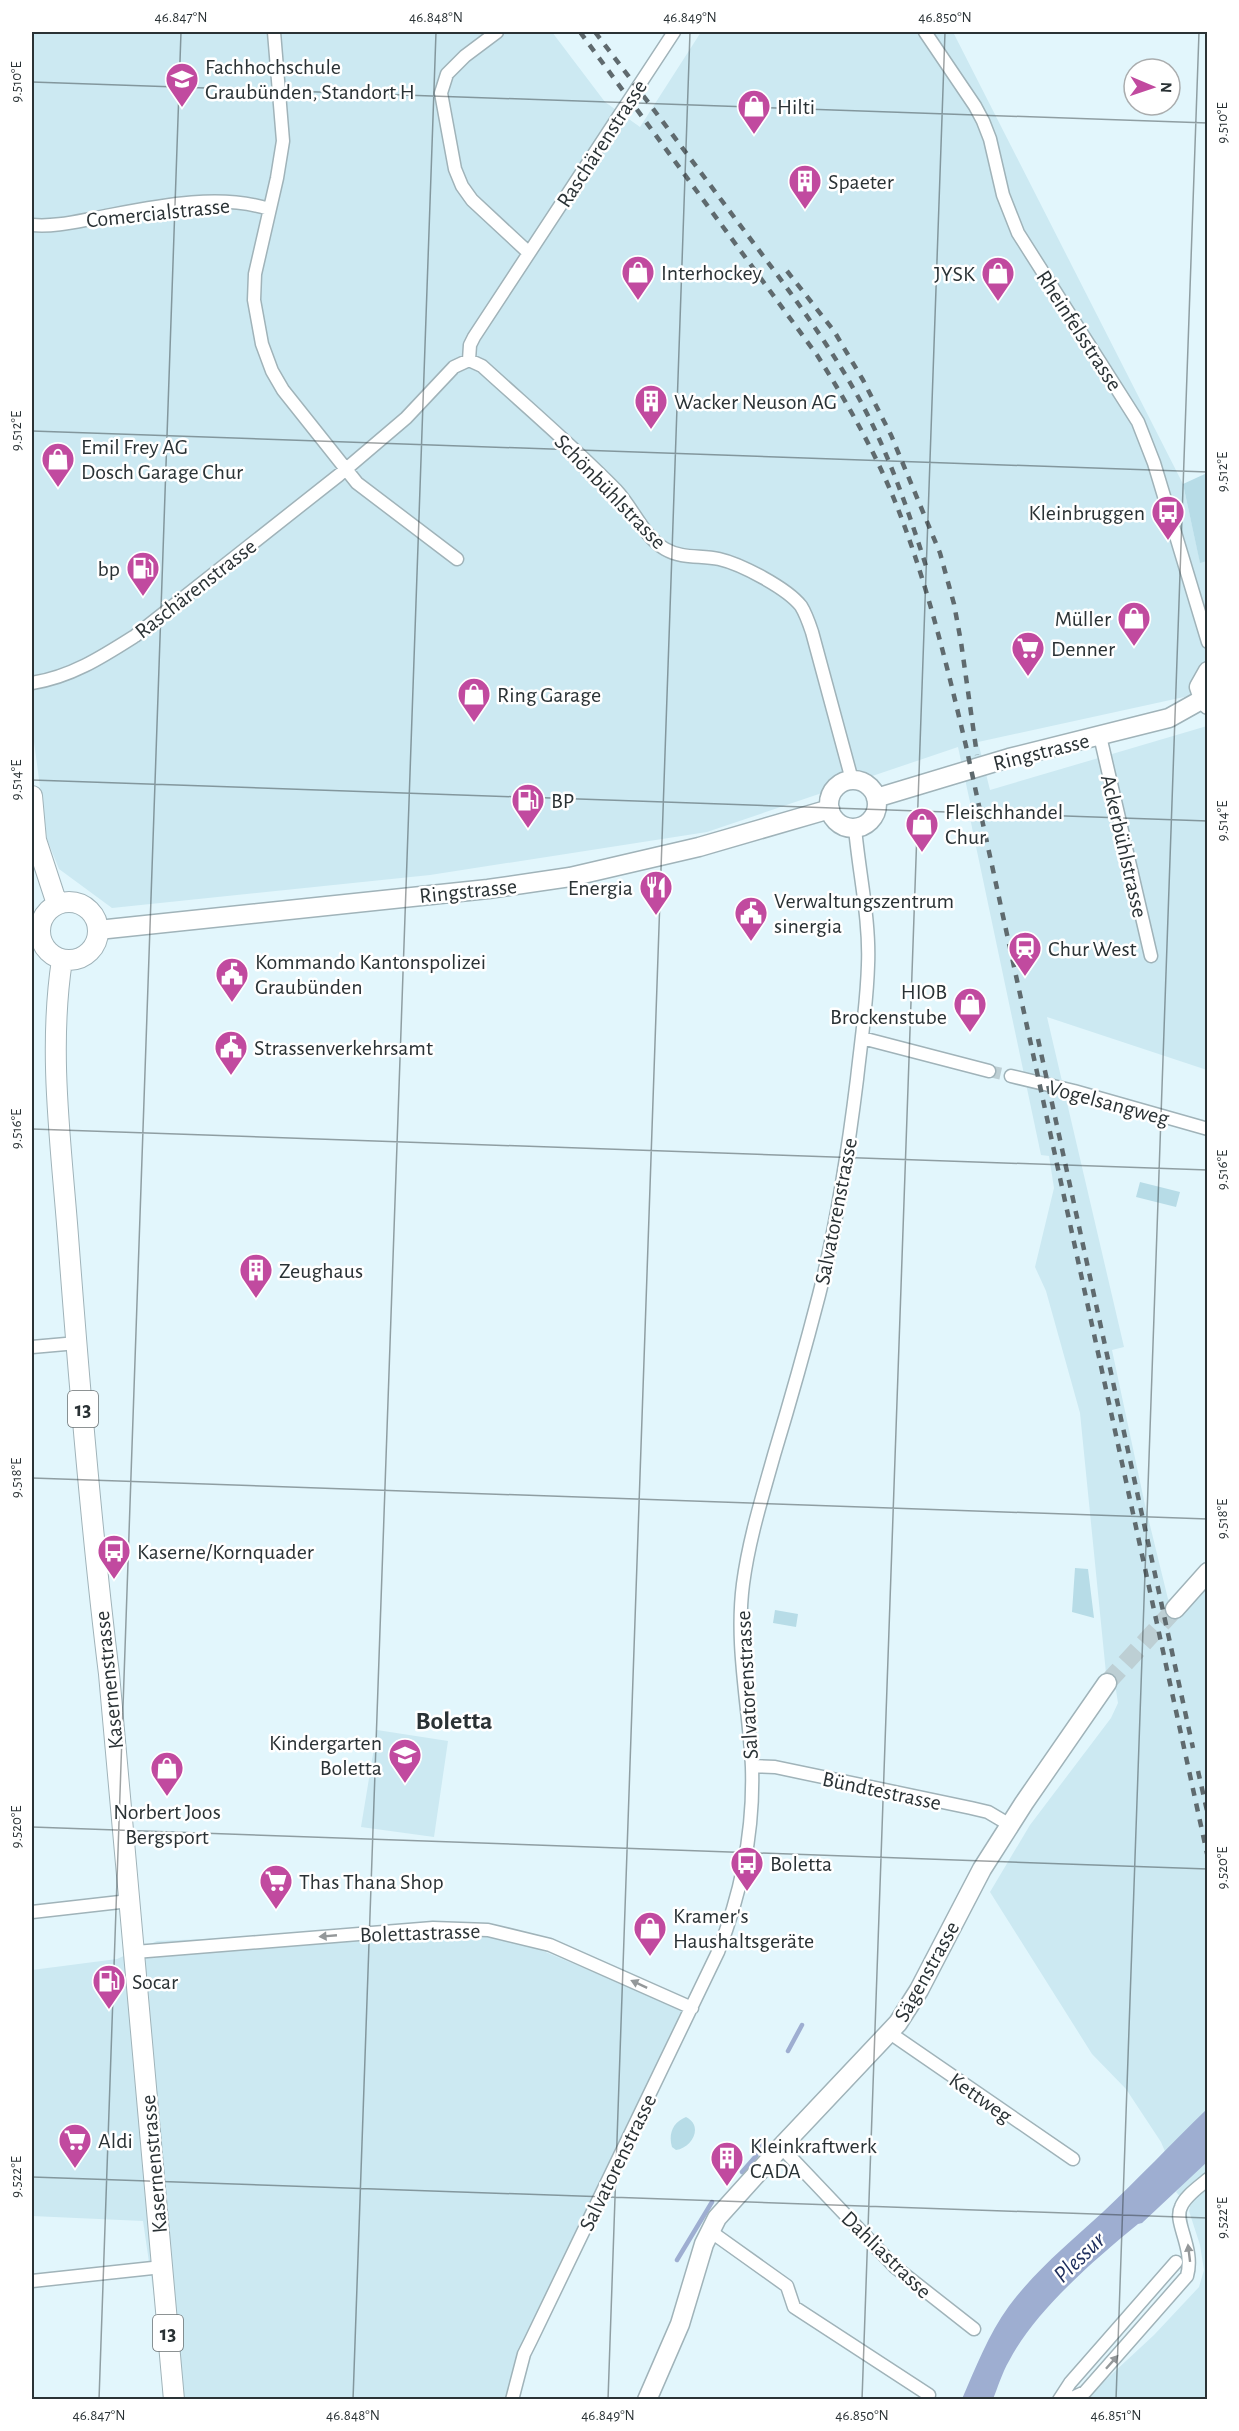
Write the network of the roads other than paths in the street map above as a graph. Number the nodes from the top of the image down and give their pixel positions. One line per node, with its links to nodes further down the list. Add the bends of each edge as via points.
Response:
1 (274, 32): 5 (street, via 283,141)
2 (497, 32): 7 (street, via 447,74 441,93 462,186)
3 (674, 32): 7 (street, Raschärenstrasse)
4 (926, 32): 11 (street, Rheinfelsstrasse, via 982,121 1017,233 1138,422)
5 (269, 209): 6 (street, Comercialstrasse, via 221,201 136,210 47,227); 9 (street, via 255,274 255,311 262,344 283,390)
6 (32, 225)
7 (529, 253): 8 (street, Raschärenstrasse, via 474,337)
8 (469, 360): 9 (street, Raschärenstrasse, via 454,367 414,410); 16 (street, Schönbühlstrasse, via 482,366 617,491 661,546 678,554 734,564 779,587 796,601 812,632)
9 (346, 470): 10 (street, via 357,483); 13 (street, Raschärenstrasse, via 135,636 70,673)
10 (457, 559)
11 (1208, 642)
12 (1208, 671): 14 (main road, via 1199,687)
13 (32, 683)
14 (1205, 702): 15 (main road, Ringstrasse, via 1169,717)
15 (1100, 736): 18 (main road, Ringstrasse, via 1009,758); 23 (street, Ackerbühlstrasse)
16 (852, 780): 18 (main road, via 867,785); 19 (main road, via 836,787 830,798)
17 (32, 796): 21 (main road, via 36,840)
18 (876, 798): 20 (main road, via 872,818)
19 (830, 810): 20 (main road, via 839,823); 22 (main road, Ringstrasse, via 699,847 570,877)
20 (855, 828): 25 (street, Salvatorenstrasse, via 868,945)
21 (57, 904): 22 (main road, via 81,904 93,915); 24 (main road, via 42,918 40,928 45,948)
22 (98, 930): 24 (main road, via 94,947 87,954)
23 (1150, 956)
24 (62, 960): 29 (main road, Kasernenstrasse / 13, via 56,1017 56,1087)
25 (862, 1038): 26 (street); 34 (street, Salvatorenstrasse, via 833,1233 747,1555 740,1662)
26 (989, 1071)
27 (1011, 1076): 28 (street, Vogelsangweg)
28 (1208, 1129)
29 (77, 1343): 30 (street); 36 (main road, Kasernenstrasse / 13)
30 (32, 1347)
31 (1208, 1572): 32 (main road)
32 (1175, 1609)
33 (1107, 1683): 35 (main road, Sägenstrasse)
34 (752, 1766): 35 (street, Bündtestrasse, via 775,1767 971,1808 988,1812); 39 (street, Salvatorenstrasse, via 749,1829 740,1884 730,1923)
35 (1010, 1825): 40 (main road, Sägenstrasse, via 982,1869 906,2012)
36 (129, 1901): 37 (street); 38 (main road, Kasernenstrasse / 13)
37 (32, 1912)
38 (135, 1952): 39 (street, Bolettastrasse, one-way to 38, via 550,1945 488,1930 433,1928); 46 (main road, Kasernenstrasse / 13)
39 (692, 2008): 51 (street, Salvatorenstrasse, via 531,2340)
40 (890, 2033): 41 (main road, Sägenstrasse); 42 (street, Kettweg)
41 (781, 2147): 44 (main road, Sägenstrasse, via 717,2218); 48 (street, Dahliastrasse, via 895,2266)
42 (1073, 2159)
43 (1208, 2179): 54 (street, one-way to 43, via 1085,2392 1187,2276 1190,2255 1179,2209)
44 (710, 2231): 49 (street, via 787,2286 794,2307); 52 (main road, Sägenstrasse, via 680,2324)
45 (1176, 2262): 53 (street)
46 (162, 2267): 47 (street); 50 (main road, Kasernenstrasse / 13)
47 (32, 2281)
48 (974, 2329)
49 (929, 2395)
50 (174, 2400)
51 (512, 2400)
52 (647, 2400)
53 (1059, 2400)
54 (1068, 2400)

